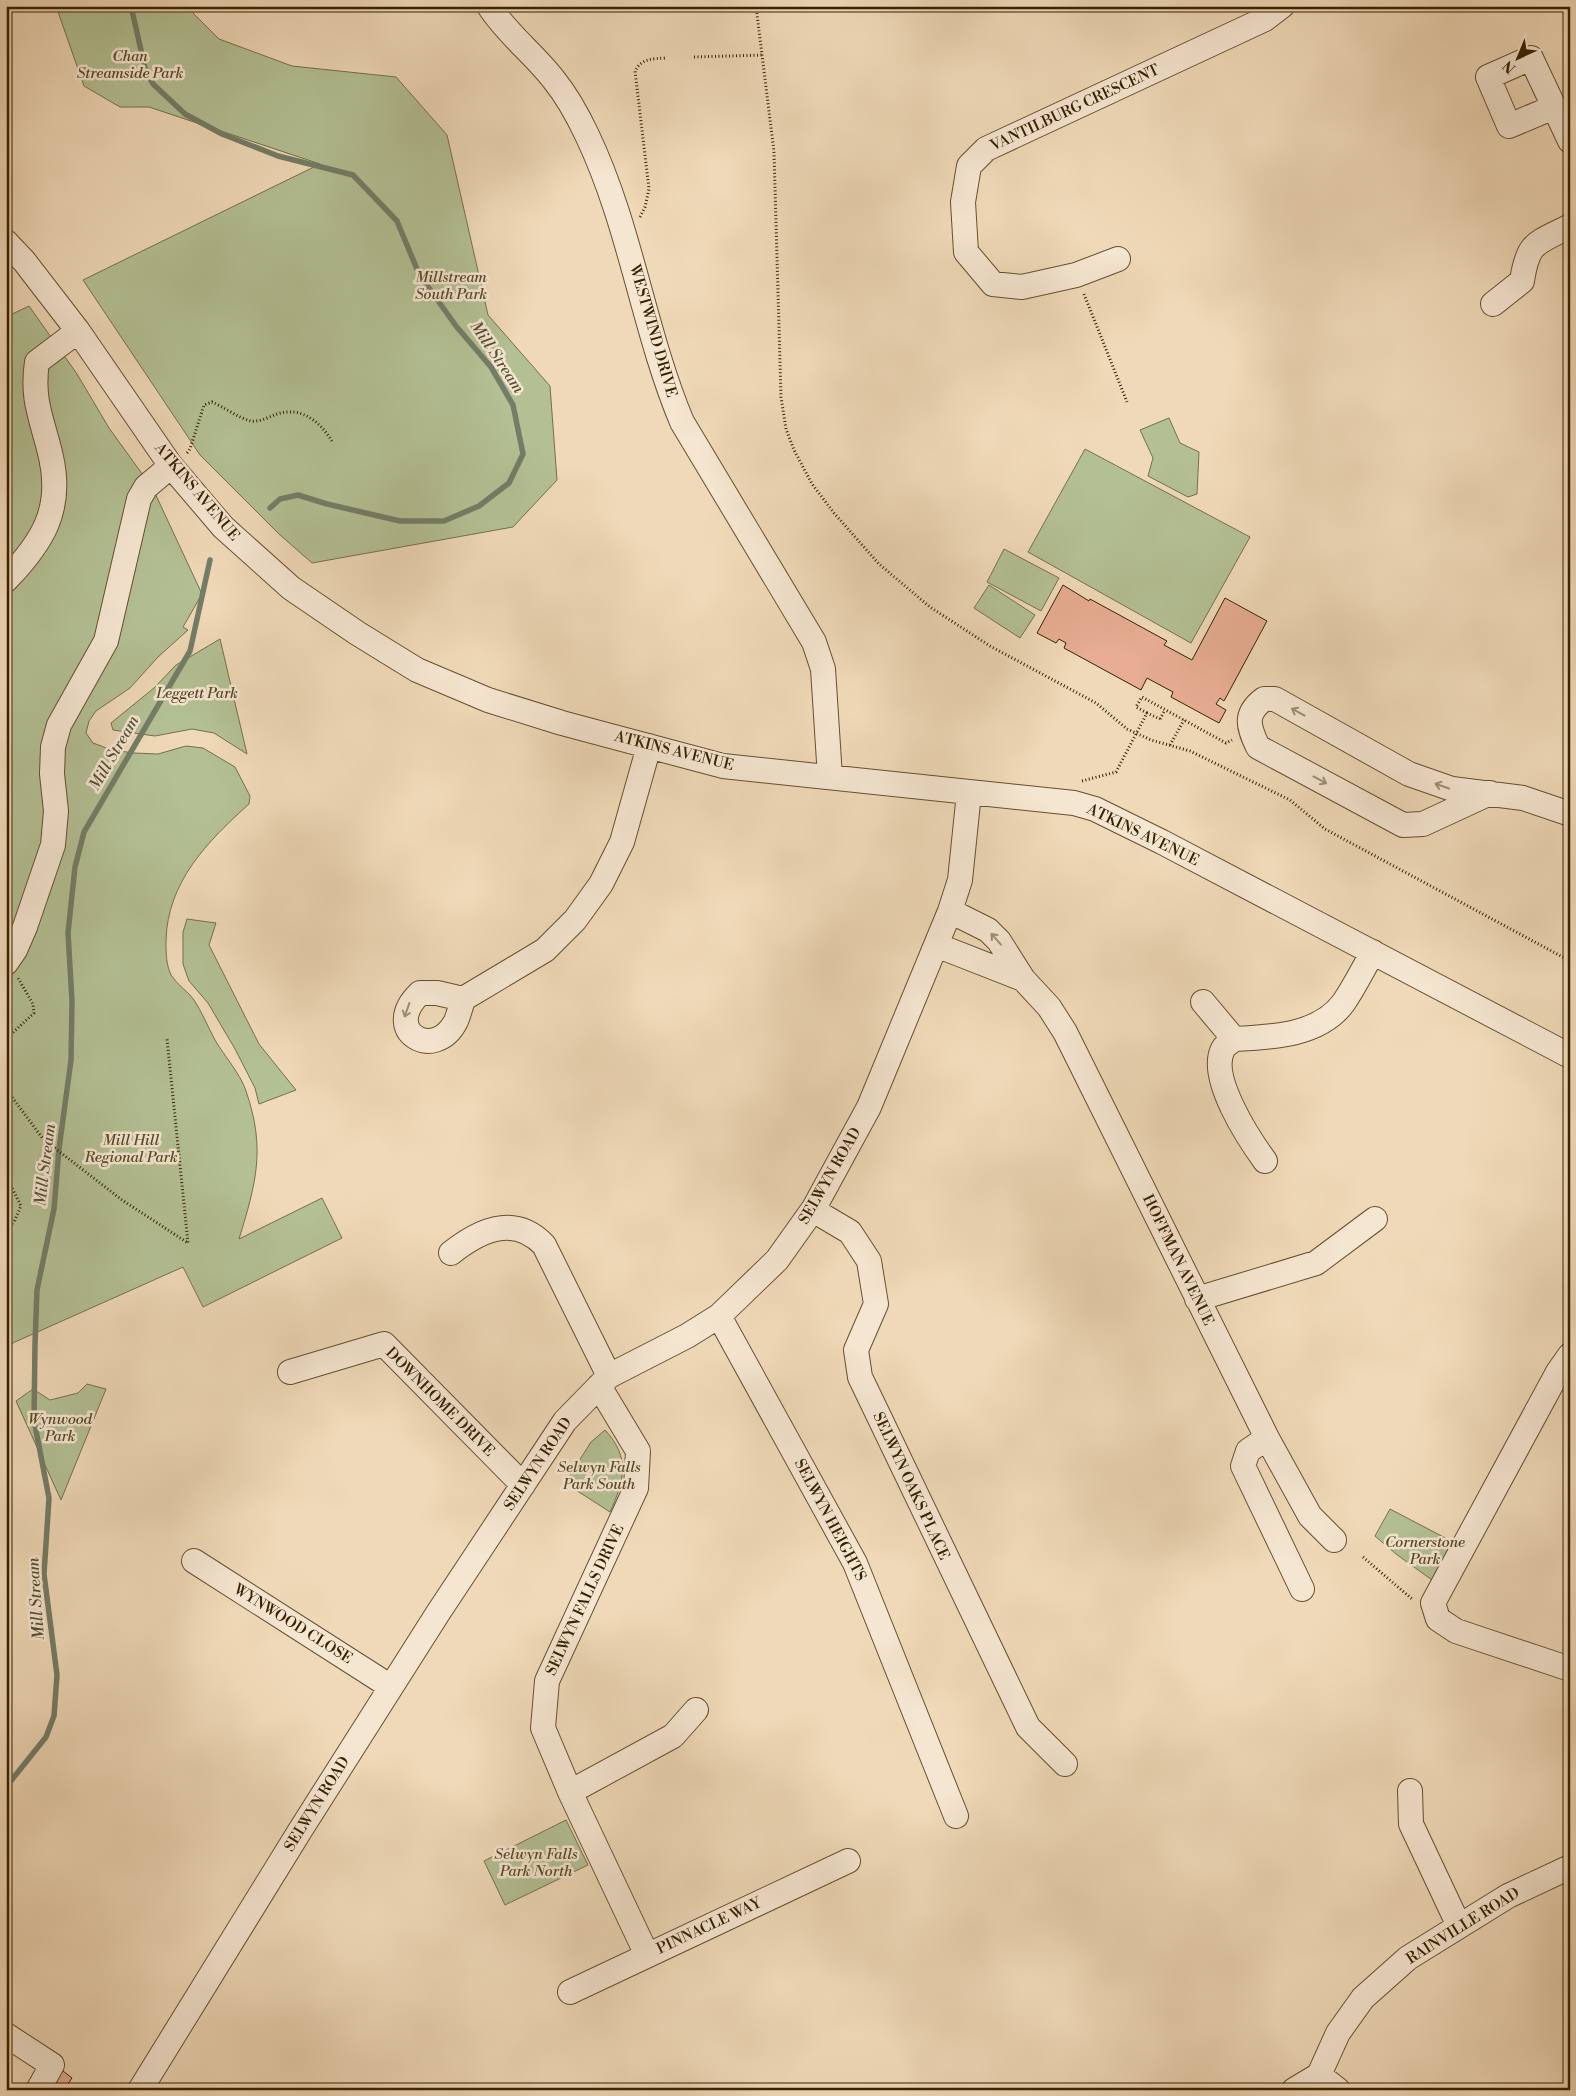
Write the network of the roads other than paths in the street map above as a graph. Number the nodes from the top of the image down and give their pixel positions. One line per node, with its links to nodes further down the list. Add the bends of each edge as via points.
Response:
1 (489, 6): 13 (street, WESTWIND DRIVE, via 554,79 587,135 626,237 667,386 682,422 814,642 823,669)
2 (1282, 6): 7 (street, VANTILBURG CRESCENT, via 1265,19 986,149 969,166 963,202 966,252 993,284 1022,288 1076,275)
3 (1554, 107): 4 (street)
4 (1570, 140)
5 (1570, 226): 8 (street, via 1537,243 1525,262 1522,281)
6 (6, 242): 9 (street, ATKINS AVENUE, via 24,260)
7 (1118, 259)
8 (1492, 304)
9 (78, 331): 10 (street, ATKINS AVENUE); 11 (street, via 37,362 34,383 38,413 52,458 55,495 47,527 24,562)
10 (171, 466): 12 (street, ATKINS AVENUE, via 223,527 291,588 418,670 488,700); 20 (street, via 146,487 139,500 106,642 59,725 53,747 56,811 53,845 25,927)
11 (6, 580)
12 (649, 746): 13 (street, ATKINS AVENUE, via 723,766); 22 (street, via 622,842 601,884 576,920 545,950)
13 (830, 777): 14 (street, ATKINS AVENUE)
14 (969, 793): 17 (street, SELWYN ROAD, via 960,880); 19 (street, ATKINS AVENUE, via 1074,803 1095,809)
15 (1490, 793): 15 (street, one-way to 15, via 1452,789 1409,774 1275,699 1264,699 1254,707 1250,718 1251,732 1258,747 1403,825 1423,824); 16 (street, via 1523,798)
16 (1570, 814)
17 (950, 911): 18 (street, SELWYN ROAD); 21 (street, HOFFMAN AVENUE, one-way to 17, via 999,941 988,930)
18 (936, 945): 21 (street, HOFFMAN AVENUE); 27 (street, SELWYN ROAD, via 869,1107)
19 (1373, 952): 24 (street, via 1343,1004 1324,1021 1276,1036); 25 (street, ATKINS AVENUE)
20 (7, 963)
21 (1023, 979): 30 (street, HOFFMAN AVENUE, via 1049,1007 1065,1032)
22 (464, 999)
23 (1203, 1002): 24 (street)
24 (1234, 1039): 26 (street, via 1224,1048 1219,1060 1222,1078 1244,1132)
25 (1570, 1056)
26 (1265, 1162)
27 (814, 1208): 31 (street, SELWYN ROAD, via 777,1260); 43 (street, SELWYN OAKS PLACE, via 850,1232 869,1261 876,1304 856,1350 860,1377 1028,1727)
28 (1376, 1219): 30 (street, via 1316,1263)
29 (451, 1253): 34 (street, SELWYN FALLS DRIVE, via 485,1232 520,1228 534,1234 544,1245)
30 (1197, 1299): 35 (street, HOFFMAN AVENUE)
31 (719, 1316): 34 (street, SELWYN ROAD); 46 (street, SELWYN HEIGHTS, via 855,1563)
32 (1570, 1356): 40 (street, via 1423,1601 1438,1619 1456,1631)
33 (290, 1372): 36 (street, DOWNHOME DRIVE, via 384,1344)
34 (604, 1381): 36 (street, SELWYN ROAD, via 565,1421); 45 (street, SELWYN FALLS DRIVE, via 638,1451 636,1488 547,1680 543,1728)
35 (1266, 1438): 37 (street, HOFFMAN AVENUE, via 1310,1516); 39 (street, via 1248,1451 1243,1466)
36 (523, 1485): 41 (street, SELWYN ROAD)
37 (1334, 1540)
38 (194, 1561): 41 (street, WYNWOOD CLOSE)
39 (1302, 1590)
40 (1570, 1669)
41 (391, 1687): 55 (street, SELWYN ROAD)
42 (696, 1710): 45 (street, via 673,1736)
43 (1066, 1764)
44 (1410, 1791): 49 (street, via 1411,1824)
45 (570, 1792): 50 (street, SELWYN FALLS DRIVE)
46 (956, 1816)
47 (848, 1861): 50 (street, PINNACLE WAY)
48 (1570, 1867): 49 (street, RAINVILLE ROAD, via 1508,1896)
49 (1459, 1926): 53 (street, RAINVILLE ROAD, via 1408,1958 1363,1998 1338,2033)
50 (647, 1955): 51 (street, PINNACLE WAY)
51 (570, 1992)
52 (6, 2035): 54 (street, via 52,2065)
53 (1319, 2075): 56 (street); 57 (street)
54 (38, 2090)
55 (140, 2090)
56 (1294, 2090)
57 (1338, 2090)

